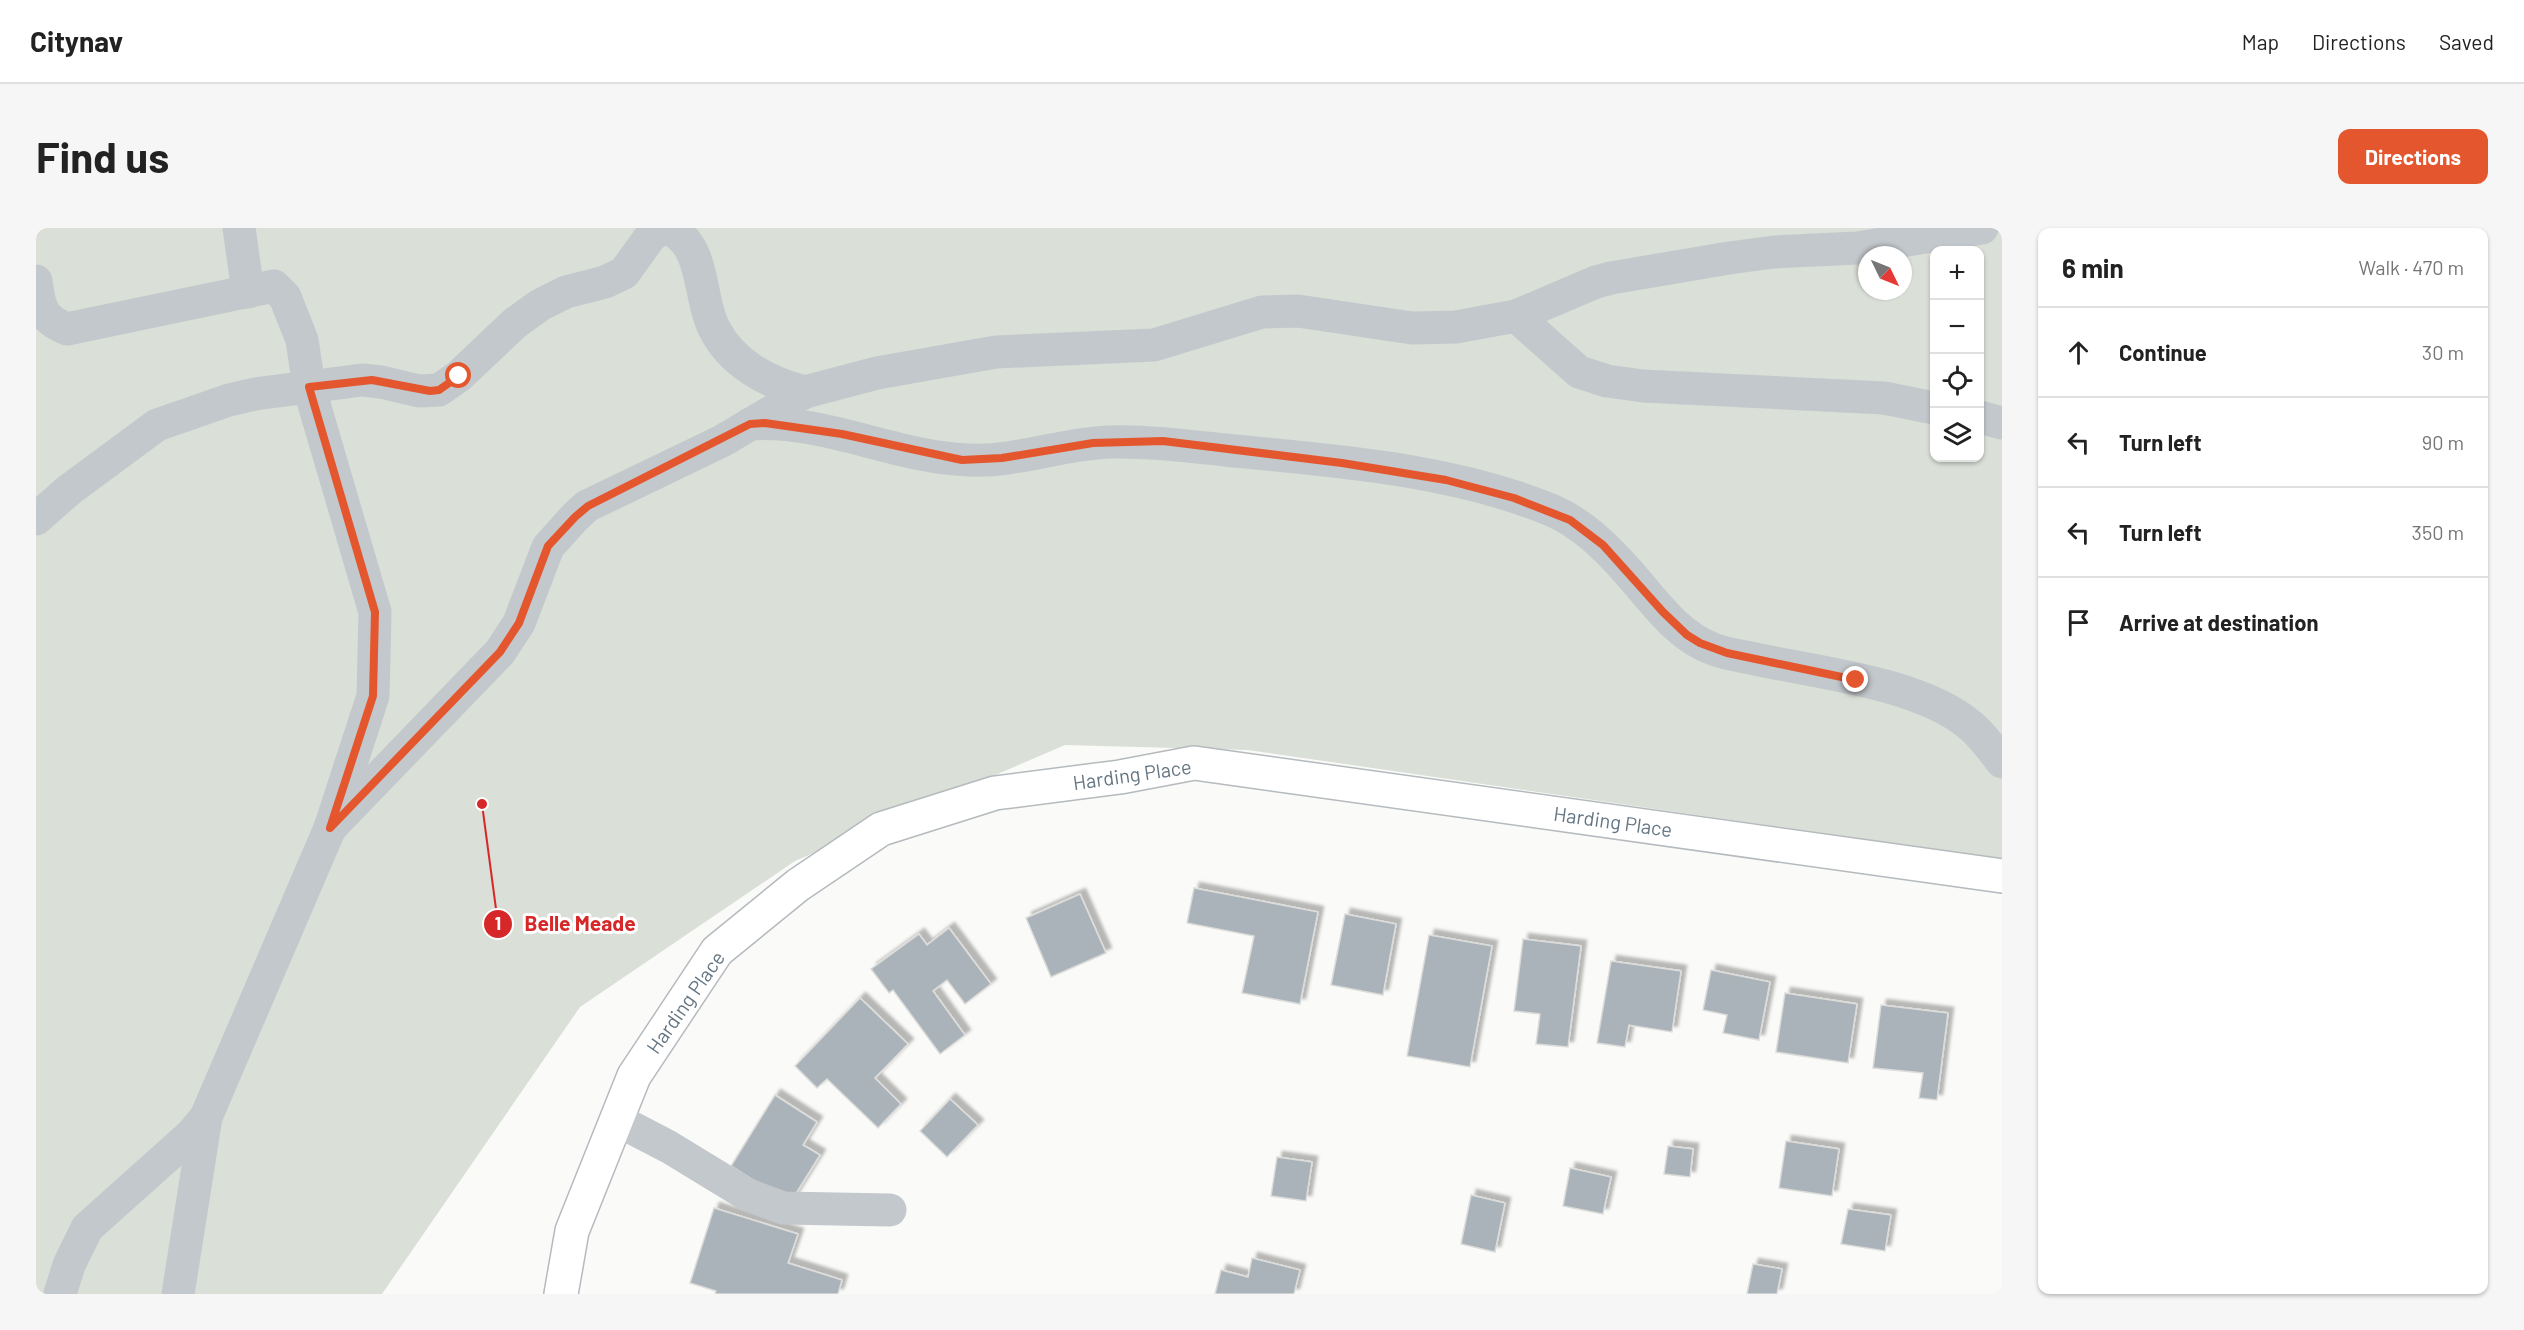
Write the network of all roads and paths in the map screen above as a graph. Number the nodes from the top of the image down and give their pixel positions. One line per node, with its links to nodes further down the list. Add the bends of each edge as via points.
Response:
1 (239, 228): 4 (lane)
2 (1982, 228): 5 (lane, via 1857,248 1729,258 1611,278)
3 (36, 281): 4 (lane, via 40,308 51,322 67,329)
4 (248, 292): 6 (lane, via 274,286 285,297 302,340)
5 (1516, 316): 7 (lane, via 1427,329 1315,313 1262,312 1154,345 996,352 877,373); 8 (lane, via 1579,372 1607,381 1884,398)
6 (309, 387): 7 (lane, via 372,380 419,391 439,390 540,305 624,273 650,237 667,228 683,237 689,248 701,276 713,327 728,349 768,380); 12 (lane, via 229,400 157,425); 14 (lane, via 375,612 373,696)
7 (805, 392): 11 (lane)
8 (1930, 407)
9 (1984, 418): 10 (lane)
10 (2002, 423)
11 (750, 424): 13 (lane, via 784,425 950,459 973,460 1093,443 1163,441 1378,468 1497,492 1553,511 1587,532 1617,559 1669,619 1700,643 1727,653 1868,682 1925,700 1970,726); 14 (lane, via 588,506 564,526 548,546 519,623 500,652)
12 (36, 519)
13 (2002, 762)
14 (330, 828): 16 (lane)
15 (2002, 876): 17 (main road, Harding Place, via 1194,763 995,793 881,829 798,885 717,951 634,1077)
16 (206, 1117): 19 (lane, via 87,1228); 20 (lane)
17 (617, 1120): 18 (lane, via 746,1194 783,1208); 21 (main road, Harding Place, via 572,1232)
18 (890, 1210)
19 (60, 1294)
20 (178, 1294)
21 (561, 1294)

